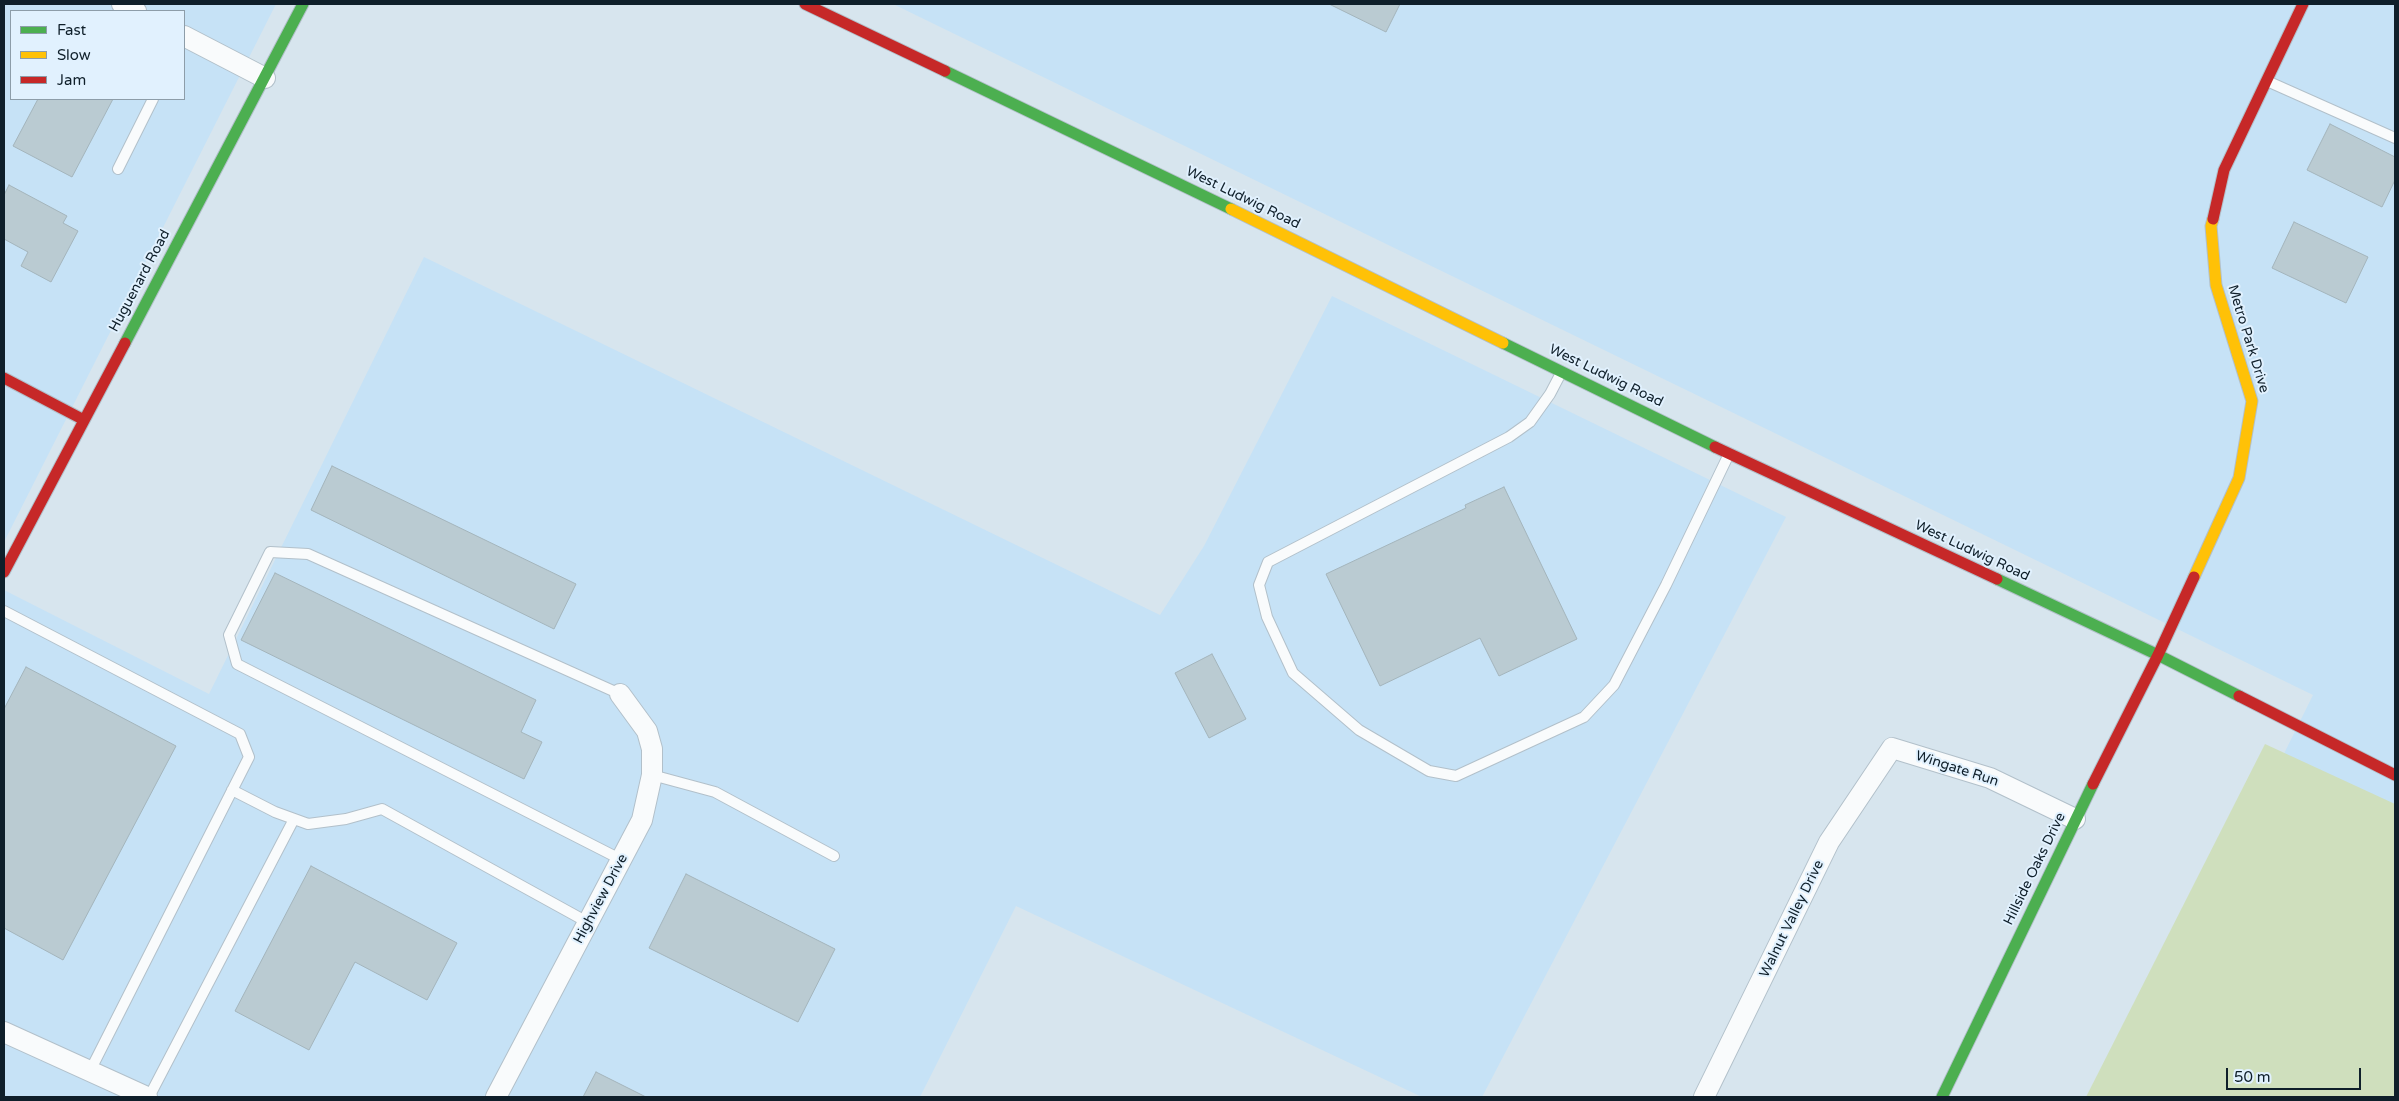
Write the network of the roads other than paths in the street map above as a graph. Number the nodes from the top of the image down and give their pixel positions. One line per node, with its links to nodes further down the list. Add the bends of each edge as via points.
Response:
1 (122, 4): 5 (street)
2 (303, 4): 7 (main road, Huguenard Road)
3 (805, 4): 12 (main road, West Ludwig Road)
4 (2302, 4): 8 (main road, Metro Park Drive)
5 (134, 10)
6 (185, 38): 7 (street)
7 (265, 78): 14 (main road, Huguenard Road)
8 (2266, 81): 10 (lane); 18 (main road, Metro Park Drive, via 2224,170 2211,226 2216,285 2252,401 2239,478)
9 (152, 100): 11 (lane)
10 (2395, 138)
11 (118, 169)
12 (1562, 371): 15 (main road, West Ludwig Road); 15 (lane, via 1530,422 1509,437 1268,562 1259,585 1267,616 1293,673 1359,730 1429,772 1456,776 1584,717 1614,685)
13 (4, 378): 14 (main road)
14 (84, 420): 16 (main road, Huguenard Road)
15 (1730, 454): 18 (main road, West Ludwig Road)
16 (4, 572)
17 (4, 611): 23 (lane, via 240,734 249,757)
18 (2158, 655): 22 (main road, West Ludwig Road); 25 (main road, Hillside Oaks Drive)
19 (620, 694): 21 (street, Highview Drive, via 647,731 652,749); 27 (lane, via 308,554 270,552 229,635 237,664)
20 (1892, 748): 25 (street, Wingate Run, via 1990,778); 33 (street, Walnut Valley Drive, via 1830,842)
21 (652, 775): 26 (lane, via 715,792); 27 (street, Highview Drive, via 642,820)
22 (2395, 775)
23 (232, 790): 24 (lane); 30 (lane)
24 (294, 819): 28 (lane, via 308,824 346,819 382,809); 31 (lane)
25 (2075, 819): 34 (main road, Hillside Oaks Drive)
26 (834, 856)
27 (622, 860): 28 (street, Highview Drive)
28 (589, 923): 32 (street, Highview Drive)
29 (4, 1032): 30 (street)
30 (90, 1071): 31 (street)
31 (144, 1097)
32 (496, 1097)
33 (1704, 1097)
34 (1942, 1097)

